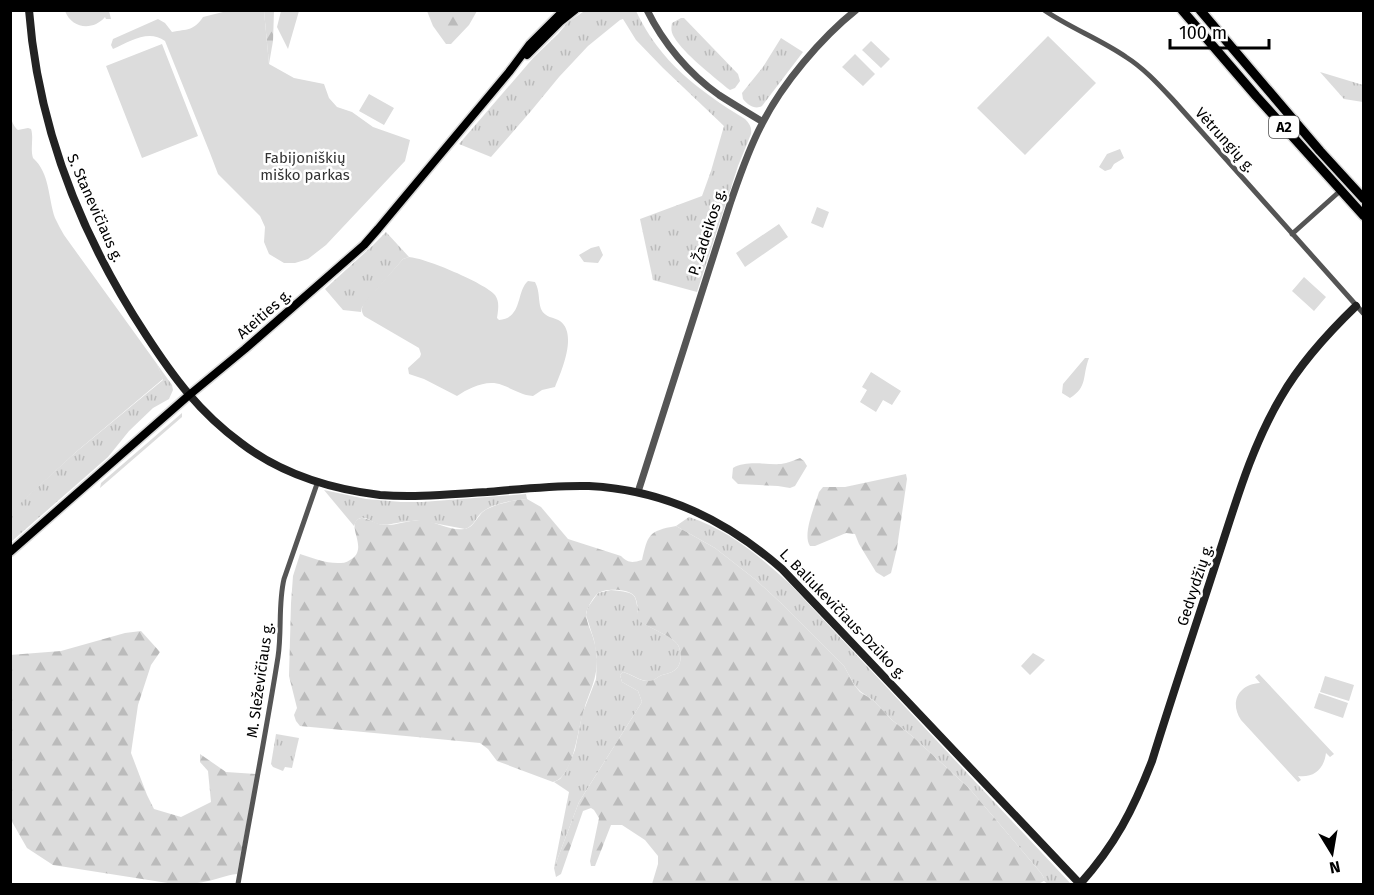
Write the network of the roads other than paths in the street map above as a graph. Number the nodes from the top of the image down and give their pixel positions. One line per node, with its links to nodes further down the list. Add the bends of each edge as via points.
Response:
1 (29, 10): 17 (main road, S. Stanevičiaus g., via 44,109 74,201 121,295)
2 (564, 10): 9 (main road, Ateities g.)
3 (575, 10): 9 (main road, Ateities g.)
4 (647, 10): 10 (street, via 661,35 694,73 720,96)
5 (856, 10): 10 (street, P. Žadeikos g., via 804,62)
6 (1044, 10): 14 (street, Vėtrungių g., via 1112,47 1146,72)
7 (1182, 10): 11 (highway, A2)
8 (1200, 10): 12 (highway, A2)
9 (509, 72): 17 (main road, Ateities g., via 364,245)
10 (763, 122): 19 (street, P. Žadeikos g., via 734,193)
11 (1340, 190): 13 (highway, A2); 14 (street)
12 (1364, 199)
13 (1364, 216)
14 (1293, 234): 15 (street, Vėtrungių g.)
15 (1356, 306): 16 (street, Vėtrungių g.); 21 (main road, Gedvydžių g., via 1306,360 1270,416 1246,476 1142,788 1112,845)
16 (1364, 314)
17 (188, 396): 18 (main road, L. Baliukevičiaus-Dzūko g., via 242,445); 20 (main road, Ateities g.)
18 (318, 482): 19 (main road, L. Baliukevičiaus-Dzūko g., via 363,493 403,496 569,486); 22 (street, M. Sleževičiaus g., via 282,589 279,647)
19 (638, 492): 21 (main road, L. Baliukevičiaus-Dzūko g., via 698,511 768,556)
20 (10, 552)
21 (1080, 884)
22 (238, 885)

